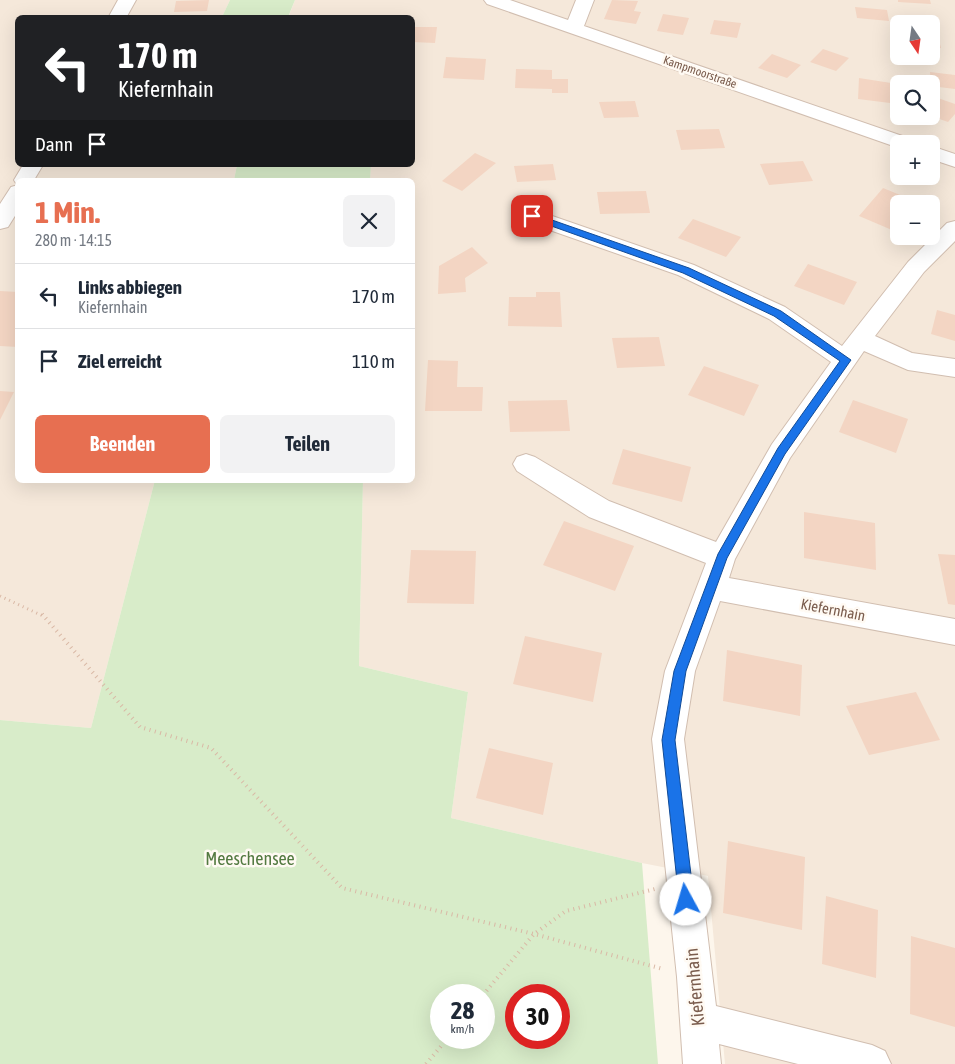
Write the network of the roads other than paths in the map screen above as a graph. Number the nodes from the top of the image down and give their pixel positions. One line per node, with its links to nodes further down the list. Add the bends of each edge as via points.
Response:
1 (127, 0): 4 (street)
2 (494, 0): 5 (street, Kampmoorstraße)
3 (585, 0): 5 (street)
4 (119, 15)
5 (574, 28): 6 (street, Kampmoorstraße)
6 (890, 138)
7 (940, 155): 8 (street)
8 (955, 161)
9 (32, 167): 10 (street)
10 (25, 178)
11 (15, 197): 13 (street)
12 (532, 216): 15 (street, via 686,270)
13 (0, 222)
14 (955, 228): 15 (street, Kiefernhain, via 916,267)
15 (853, 349): 16 (street); 18 (street, Kiefernhain, via 781,451)
16 (955, 368)
17 (526, 464): 18 (street, via 599,509)
18 (722, 557): 19 (street, Kiefernhain)
19 (712, 587): 20 (street, Kiefernhain); 21 (street, Kiefernhain, via 680,671 668,740)
20 (955, 632)
21 (698, 1020): 22 (street, Kiefernhain); 23 (street)
22 (702, 1064)
23 (872, 1064)

